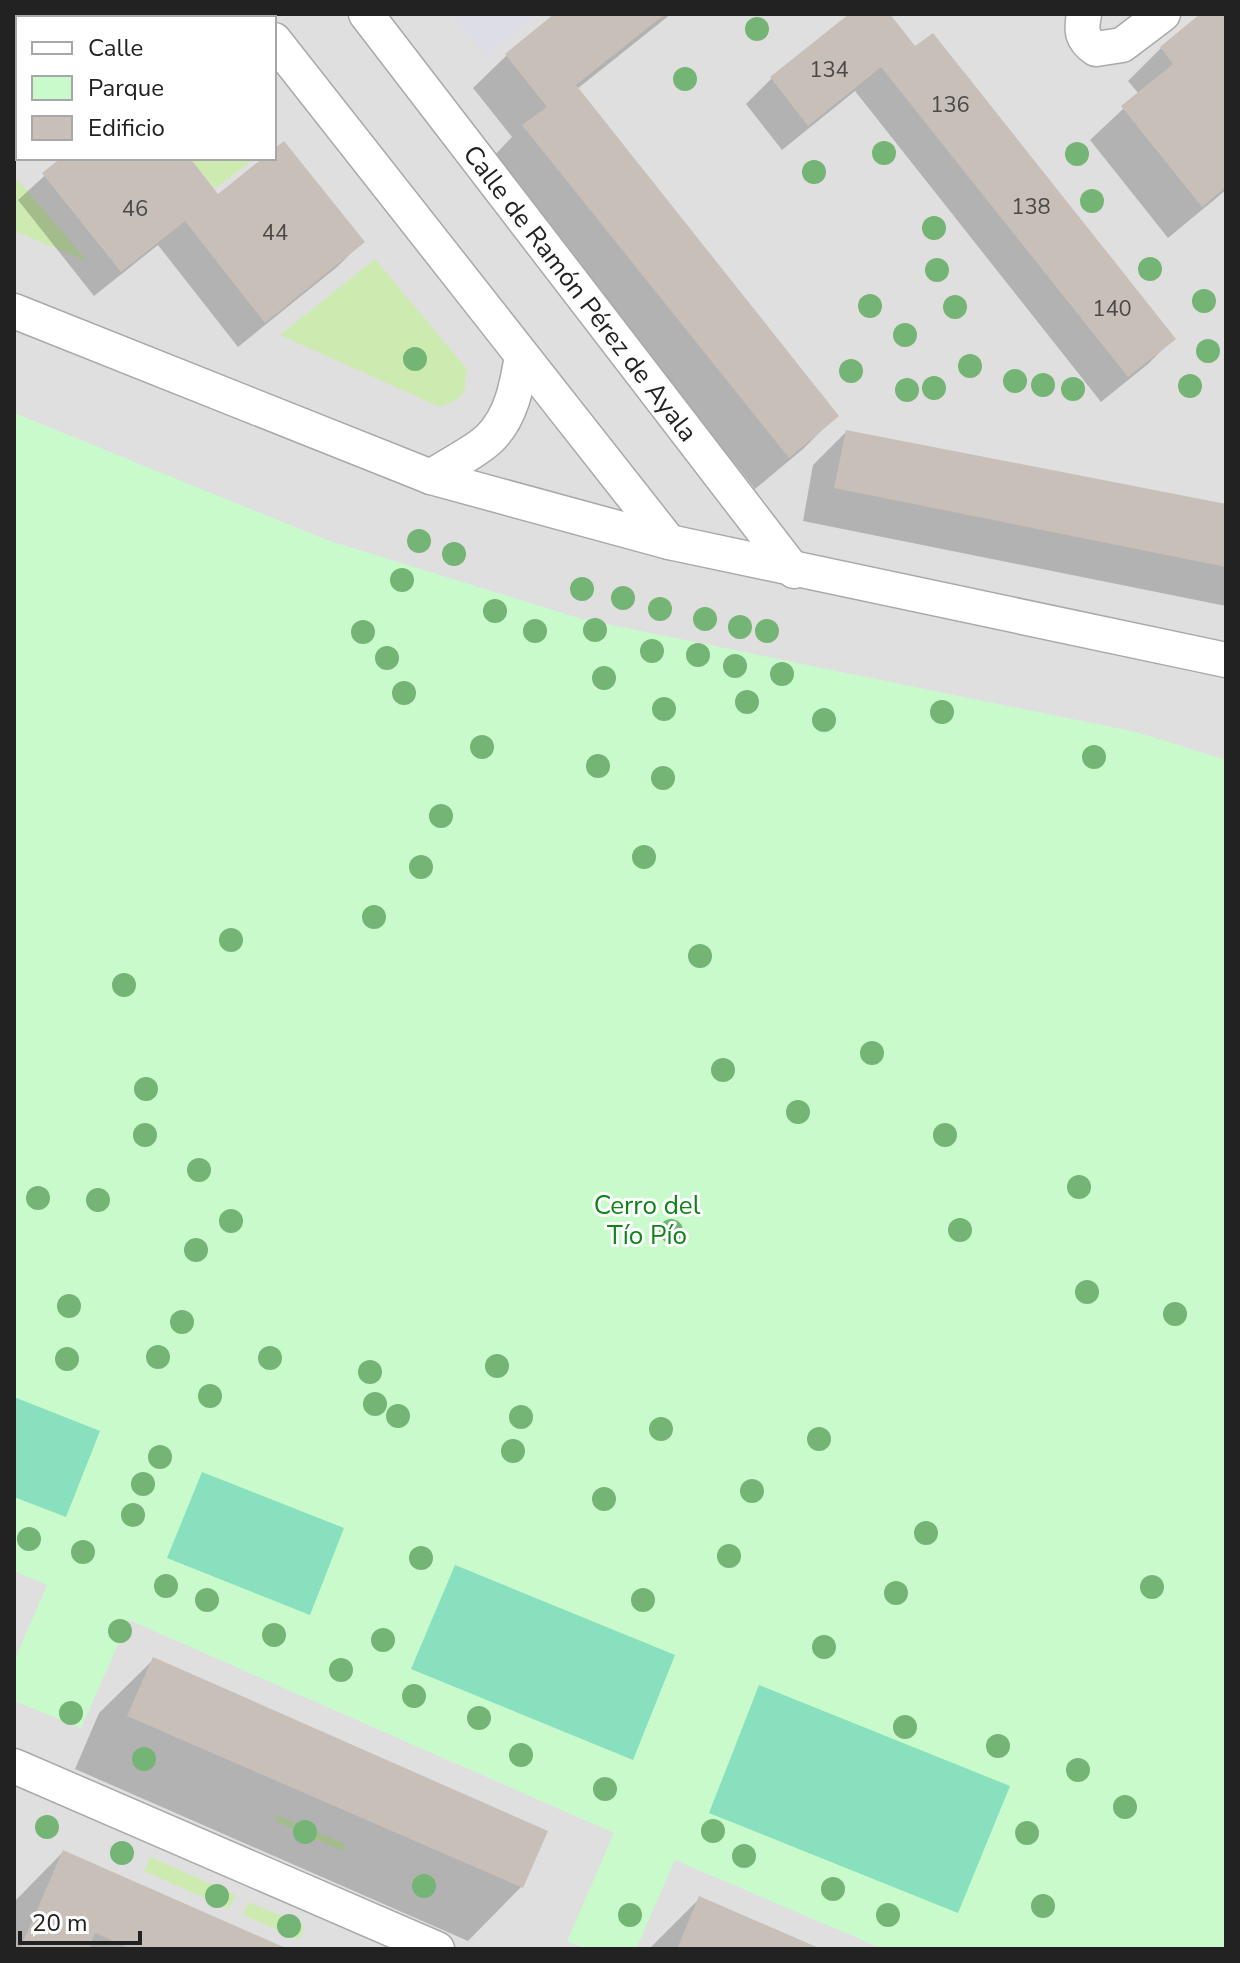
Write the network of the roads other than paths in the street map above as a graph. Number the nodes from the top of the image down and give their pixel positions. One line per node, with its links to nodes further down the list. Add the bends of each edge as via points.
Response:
1 (366, 14): 9 (street, Calle de Ramón Pérez de Ayala)
2 (1084, 14): 3 (street, via 1081,31 1096,49 1122,45)
3 (1163, 14)
4 (276, 43): 6 (street)
5 (14, 311): 7 (street)
6 (522, 356): 7 (street, via 503,422 488,440); 8 (street)
7 (431, 477): 8 (street)
8 (669, 542): 9 (street)
9 (794, 571): 10 (street)
10 (1226, 660)
11 (14, 1766): 12 (street)
12 (437, 1949)

